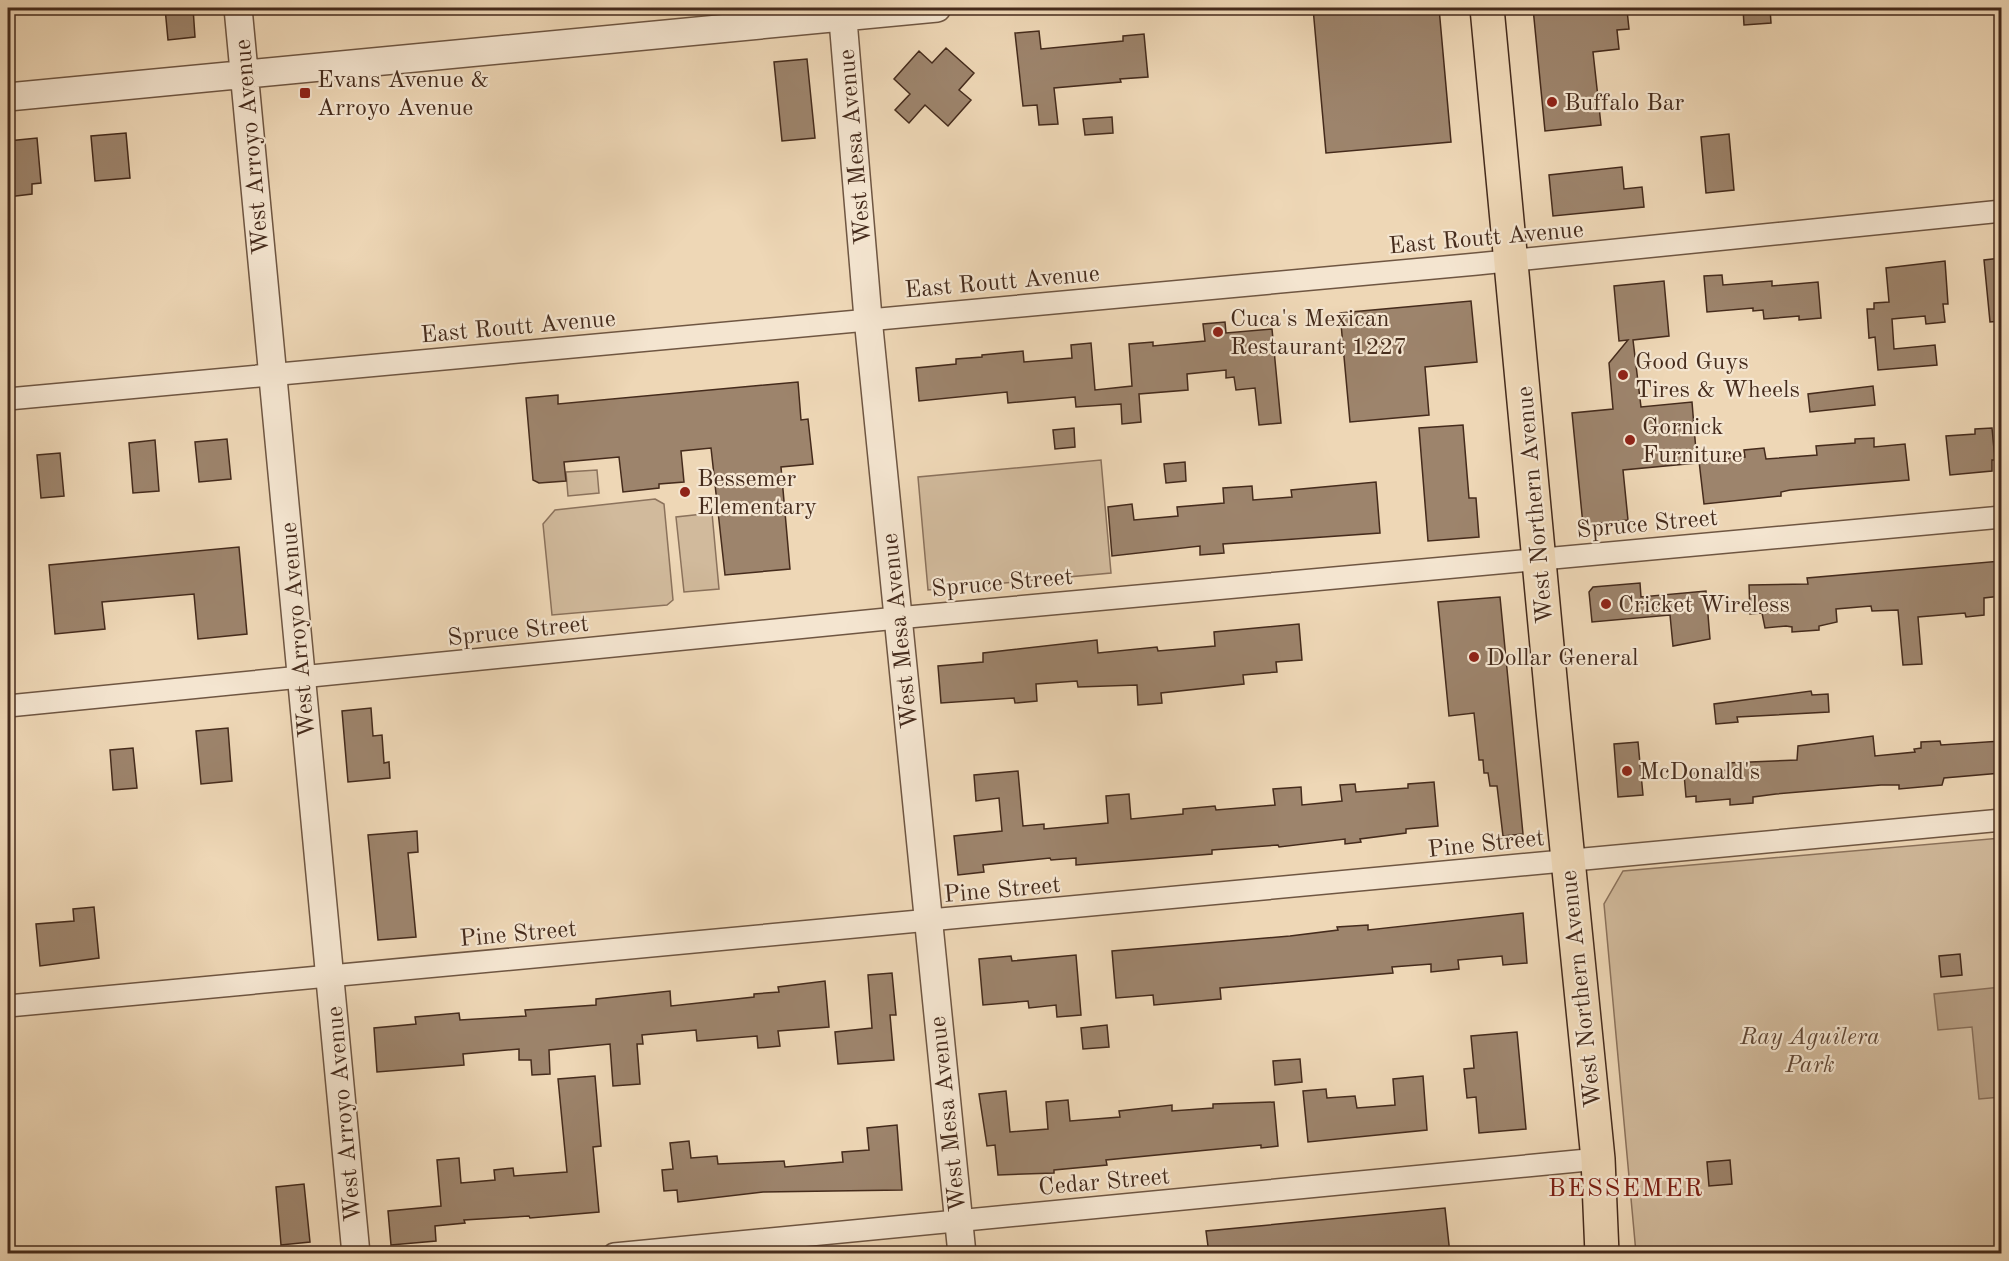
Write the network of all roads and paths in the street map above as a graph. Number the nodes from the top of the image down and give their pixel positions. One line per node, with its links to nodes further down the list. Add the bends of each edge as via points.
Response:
1 (238, 8): 5 (street, West Arroyo Avenue)
2 (937, 8): 4 (street)
3 (1487, 8): 8 (main road, West Northern Avenue)
4 (842, 12): 5 (street); 9 (street, West Mesa Avenue)
5 (244, 74): 6 (street); 10 (street, West Arroyo Avenue)
6 (8, 97)
7 (2001, 211): 8 (street, East Routt Avenue)
8 (1511, 261): 9 (street, East Routt Avenue); 13 (main road, West Northern Avenue)
9 (868, 318): 10 (street, East Routt Avenue); 14 (street, West Mesa Avenue)
10 (273, 375): 11 (street, East Routt Avenue); 15 (street, West Arroyo Avenue)
11 (8, 399)
12 (2001, 517): 13 (street, Spruce Street)
13 (1539, 558): 14 (street, Spruce Street); 18 (main road, West Northern Avenue)
14 (897, 618): 15 (street, Spruce Street); 19 (street, West Mesa Avenue)
15 (301, 677): 16 (street, Spruce Street); 20 (street, West Arroyo Avenue)
16 (8, 706)
17 (2001, 820): 18 (street, Pine Street)
18 (1567, 860): 19 (street, Pine Street); 22 (main road, West Northern Avenue)
19 (927, 921): 20 (street, Pine Street); 23 (street, West Mesa Avenue)
20 (330, 975): 21 (street, Pine Street); 24 (street, West Arroyo Avenue)
21 (8, 1006)
22 (1598, 1159): 23 (street, Cedar Street); 27 (main road, West Northern Avenue)
23 (958, 1220): 25 (street, Cedar Street); 26 (street, West Mesa Avenue)
24 (356, 1254)
25 (614, 1254)
26 (962, 1254)
27 (1602, 1254)

